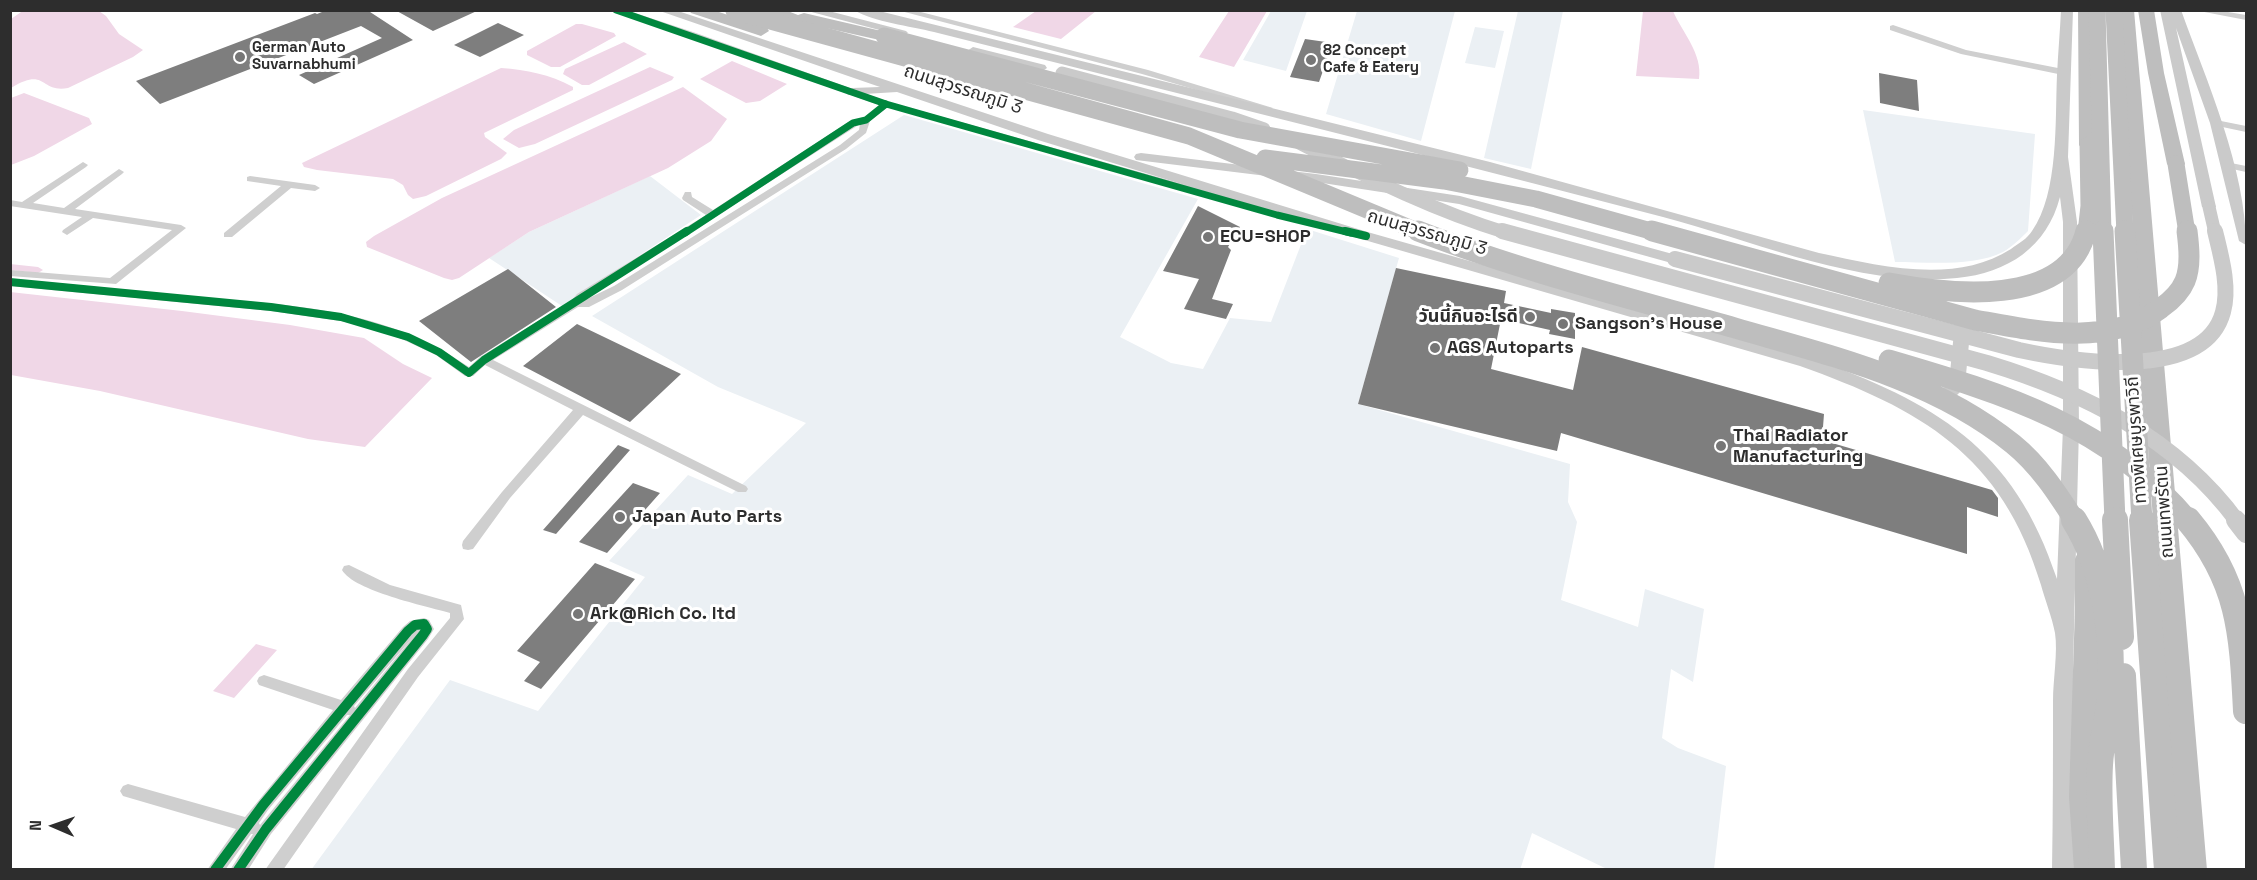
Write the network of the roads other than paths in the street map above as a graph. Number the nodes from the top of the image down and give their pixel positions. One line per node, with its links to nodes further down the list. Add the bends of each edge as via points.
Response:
1 (616, 10): 22 (street)
2 (662, 10): 21 (main road, ถนนสุวรรณภูมิ 3)
3 (696, 10): 13 (highway, bridge, via 809,45 1144,135 1250,156 1493,190 1975,320 2016,328 2079,332 2141,323 2169,303 2182,289 2187,276 2187,240 2176,164)
4 (731, 10): 56 (highway, bridge, via 1160,127 1473,251 1907,381 1976,416 2012,444 2064,501)
5 (809, 10): 55 (main road, bridge, via 1232,118 1311,149 1429,208 1465,220 2034,379 2093,403 2152,439 2207,485)
6 (859, 10): 27 (main road)
7 (901, 10): 27 (street, via 1145,72)
8 (2067, 10): 20 (main road)
9 (2085, 10): 17 (highway, bridge, via 2085,240 2073,261 2042,280 2003,291 1975,293 1924,289 1855,276 1461,170 1240,130 875,33)
10 (2096, 10): 73 (highway, ทางพิเศษบูรพาวิถี, bridge, via 2108,395)
11 (2114, 10): 74 (highway, ทางพิเศษบูรพาวิถี, bridge, via 2134,406)
12 (2126, 10): 75 (highway, ถนนเทพรัตน)
13 (2146, 10)
14 (2166, 10): 28 (main road, bridge, via 2209,207 2225,306 2207,338 2187,350 2165,358 2128,363 2074,360 2016,350 1460,200 1168,161)
15 (2175, 10): 25 (main road)
16 (2198, 10): 18 (street)
17 (772, 12): 62 (highway, bridge, via 1243,145 1492,245 1986,389 2051,415 2092,437 2154,482 2185,514 2213,553 2230,586 2242,646)
18 (2247, 18)
19 (1893, 28): 20 (street, via 1964,52)
20 (2063, 72): 29 (main road)
21 (899, 89): 22 (main road); 28 (main road, ถนนสุวรรณภูมิ 3)
22 (852, 92): 23 (street)
23 (886, 104): 24 (street); 45 (street, via 1276,215)
24 (866, 120): 42 (street, via 853,123); 50 (street, via 863,131 843,147 618,288 585,304)
25 (2216, 123): 26 (street); 31 (main road)
26 (2247, 129)
27 (1360, 135): 47 (main road)
28 (1042, 136): 45 (main road, ถนนสุวรรณภูมิ 3)
29 (2061, 157): 47 (main road, via 2043,224 2032,241 2015,254 1956,273); 59 (main road, via 2070,222 2071,416)
30 (83, 165): 39 (street)
31 (2226, 165): 32 (street); 46 (main road)
32 (2247, 169)
33 (119, 172): 40 (street)
34 (250, 180): 35 (street)
35 (288, 184): 36 (street); 44 (street)
36 (315, 188)
37 (688, 194): 42 (street, via 687,198)
38 (10, 202): 39 (street)
39 (25, 204): 40 (street)
40 (66, 211): 41 (street)
41 (91, 215): 43 (street); 48 (street, via 181,228 112,282)
42 (713, 215): 50 (street)
43 (67, 232)
44 (228, 235)
45 (1366, 236): 52 (main road, ถนนสุวรรณภูมิ 3, via 1805,362)
46 (2247, 242)
47 (1883, 272): 52 (main road, via 1929,287 1960,310 1964,325 1958,384 1950,392 1929,395)
48 (10, 273)
49 (10, 282): 51 (street, via 313,312 383,326 414,339 469,373)
50 (576, 303): 51 (street)
51 (484, 360): 53 (street)
52 (1869, 384): 59 (main road, ถนนสุวรรณภูมิ 3, via 1937,422 1975,452 1997,476 2029,530)
53 (580, 410): 54 (street); 57 (street)
54 (742, 489)
55 (2247, 533)
56 (2085, 540): 71 (highway, via 2088,607 2084,797); 72 (highway, bridge, via 2110,649 2110,698 2100,750)
57 (468, 545)
58 (349, 570): 69 (street, via 376,586 456,609 457,618 413,673)
59 (2064, 633): 70 (main road)
60 (264, 681): 61 (street)
61 (343, 707): 63 (street); 63 (street, via 411,627 424,624 427,629 423,635); 65 (street)
62 (2247, 711)
63 (361, 713): 66 (street)
64 (128, 791): 65 (street)
65 (247, 825): 66 (street); 67 (street)
66 (266, 829): 68 (street)
67 (215, 870)
68 (238, 870)
69 (273, 870)
70 (2063, 870)
71 (2089, 870)
72 (2102, 870)
73 (2132, 870)
74 (2167, 870)
75 (2192, 870)

